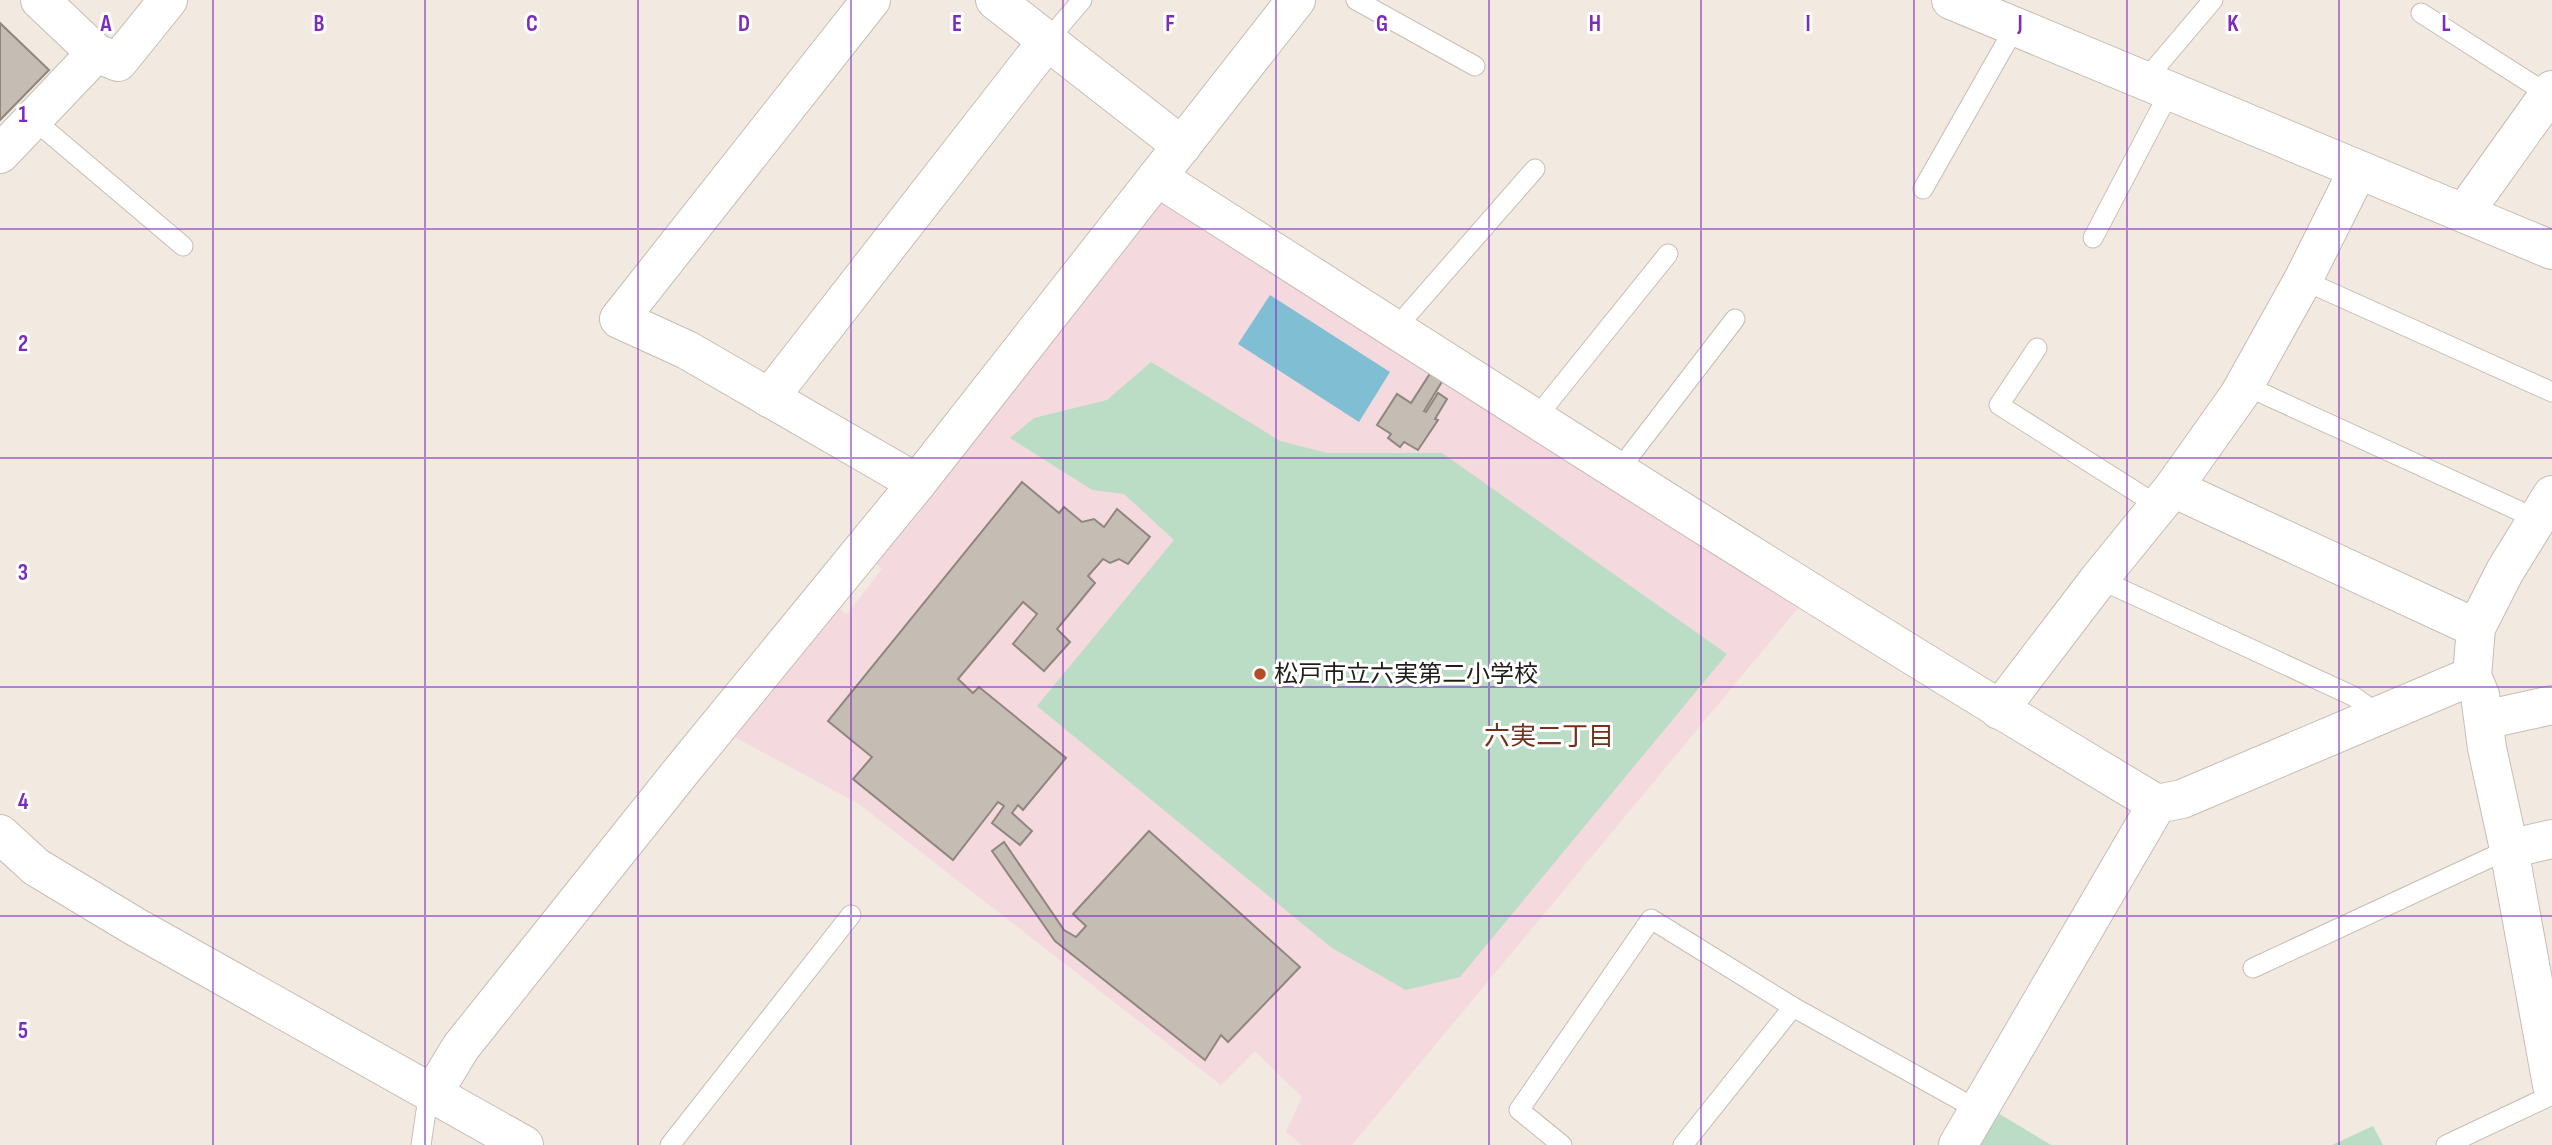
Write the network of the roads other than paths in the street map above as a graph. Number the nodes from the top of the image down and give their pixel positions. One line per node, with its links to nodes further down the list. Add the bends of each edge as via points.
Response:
1 (40, 0): 13 (street)
2 (168, 0): 13 (street, via 118,62)
3 (871, 0): 35 (street, via 619,318 687,350)
4 (995, 0): 12 (street)
5 (1083, 0): 12 (lane)
6 (1296, 0): 18 (street)
7 (1356, 0): 14 (lane)
8 (2213, 0): 15 (lane)
9 (1971, 3): 11 (street)
10 (2421, 13): 16 (lane)
11 (2015, 27): 15 (street); 23 (lane)
12 (1048, 40): 18 (street); 35 (street)
13 (96, 53): 17 (street)
14 (1475, 66)
15 (2158, 85): 21 (street); 25 (lane)
16 (2550, 93): 24 (street)
17 (33, 118): 19 (street); 26 (lane)
18 (1182, 146): 22 (street)
19 (0, 154)
20 (1535, 169): 31 (lane)
21 (2358, 170): 24 (street); 29 (street)
22 (1157, 177): 31 (street); 38 (street)
23 (1923, 189)
24 (2464, 213): 27 (street)
25 (2093, 238)
26 (183, 246)
27 (2552, 250)
28 (1668, 254): 36 (lane)
29 (2303, 280): 33 (street); 34 (lane)
30 (1735, 318): 37 (lane)
31 (1395, 329): 36 (street)
32 (2037, 348): 39 (lane, via 1999,405)
33 (2244, 385): 39 (street); 40 (lane)
34 (2552, 392)
35 (769, 398): 38 (street)
36 (1535, 419): 37 (street)
37 (1618, 471): 45 (street)
38 (917, 483): 56 (street, via 469,1036)
39 (2165, 496): 41 (street); 42 (street)
40 (2544, 507): 42 (street)
41 (2099, 579): 45 (street); 46 (lane, via 2353,696)
42 (2476, 628): 43 (street)
43 (2472, 676): 46 (street); 47 (street)
44 (2552, 705): 47 (street)
45 (1999, 710): 48 (street)
46 (2382, 716): 48 (street, via 2182,799)
47 (2484, 720): 51 (street)
48 (2157, 804): 58 (street)
49 (0, 834): 56 (street, via 36,867 134,926)
50 (2552, 839): 51 (street)
51 (2509, 849): 53 (lane); 55 (street)
52 (851, 915): 61 (lane)
53 (2253, 968)
54 (1793, 1007): 58 (lane); 62 (lane, via 1651,919 1519,1110); 63 (lane)
55 (2552, 1085)
56 (431, 1092): 59 (lane); 60 (street)
57 (2552, 1095): 65 (lane)
58 (1978, 1110): 64 (street)
59 (421, 1145)
60 (524, 1145)
61 (670, 1145)
62 (1562, 1145)
63 (1683, 1145)
64 (1958, 1145)
65 (2446, 1145)

